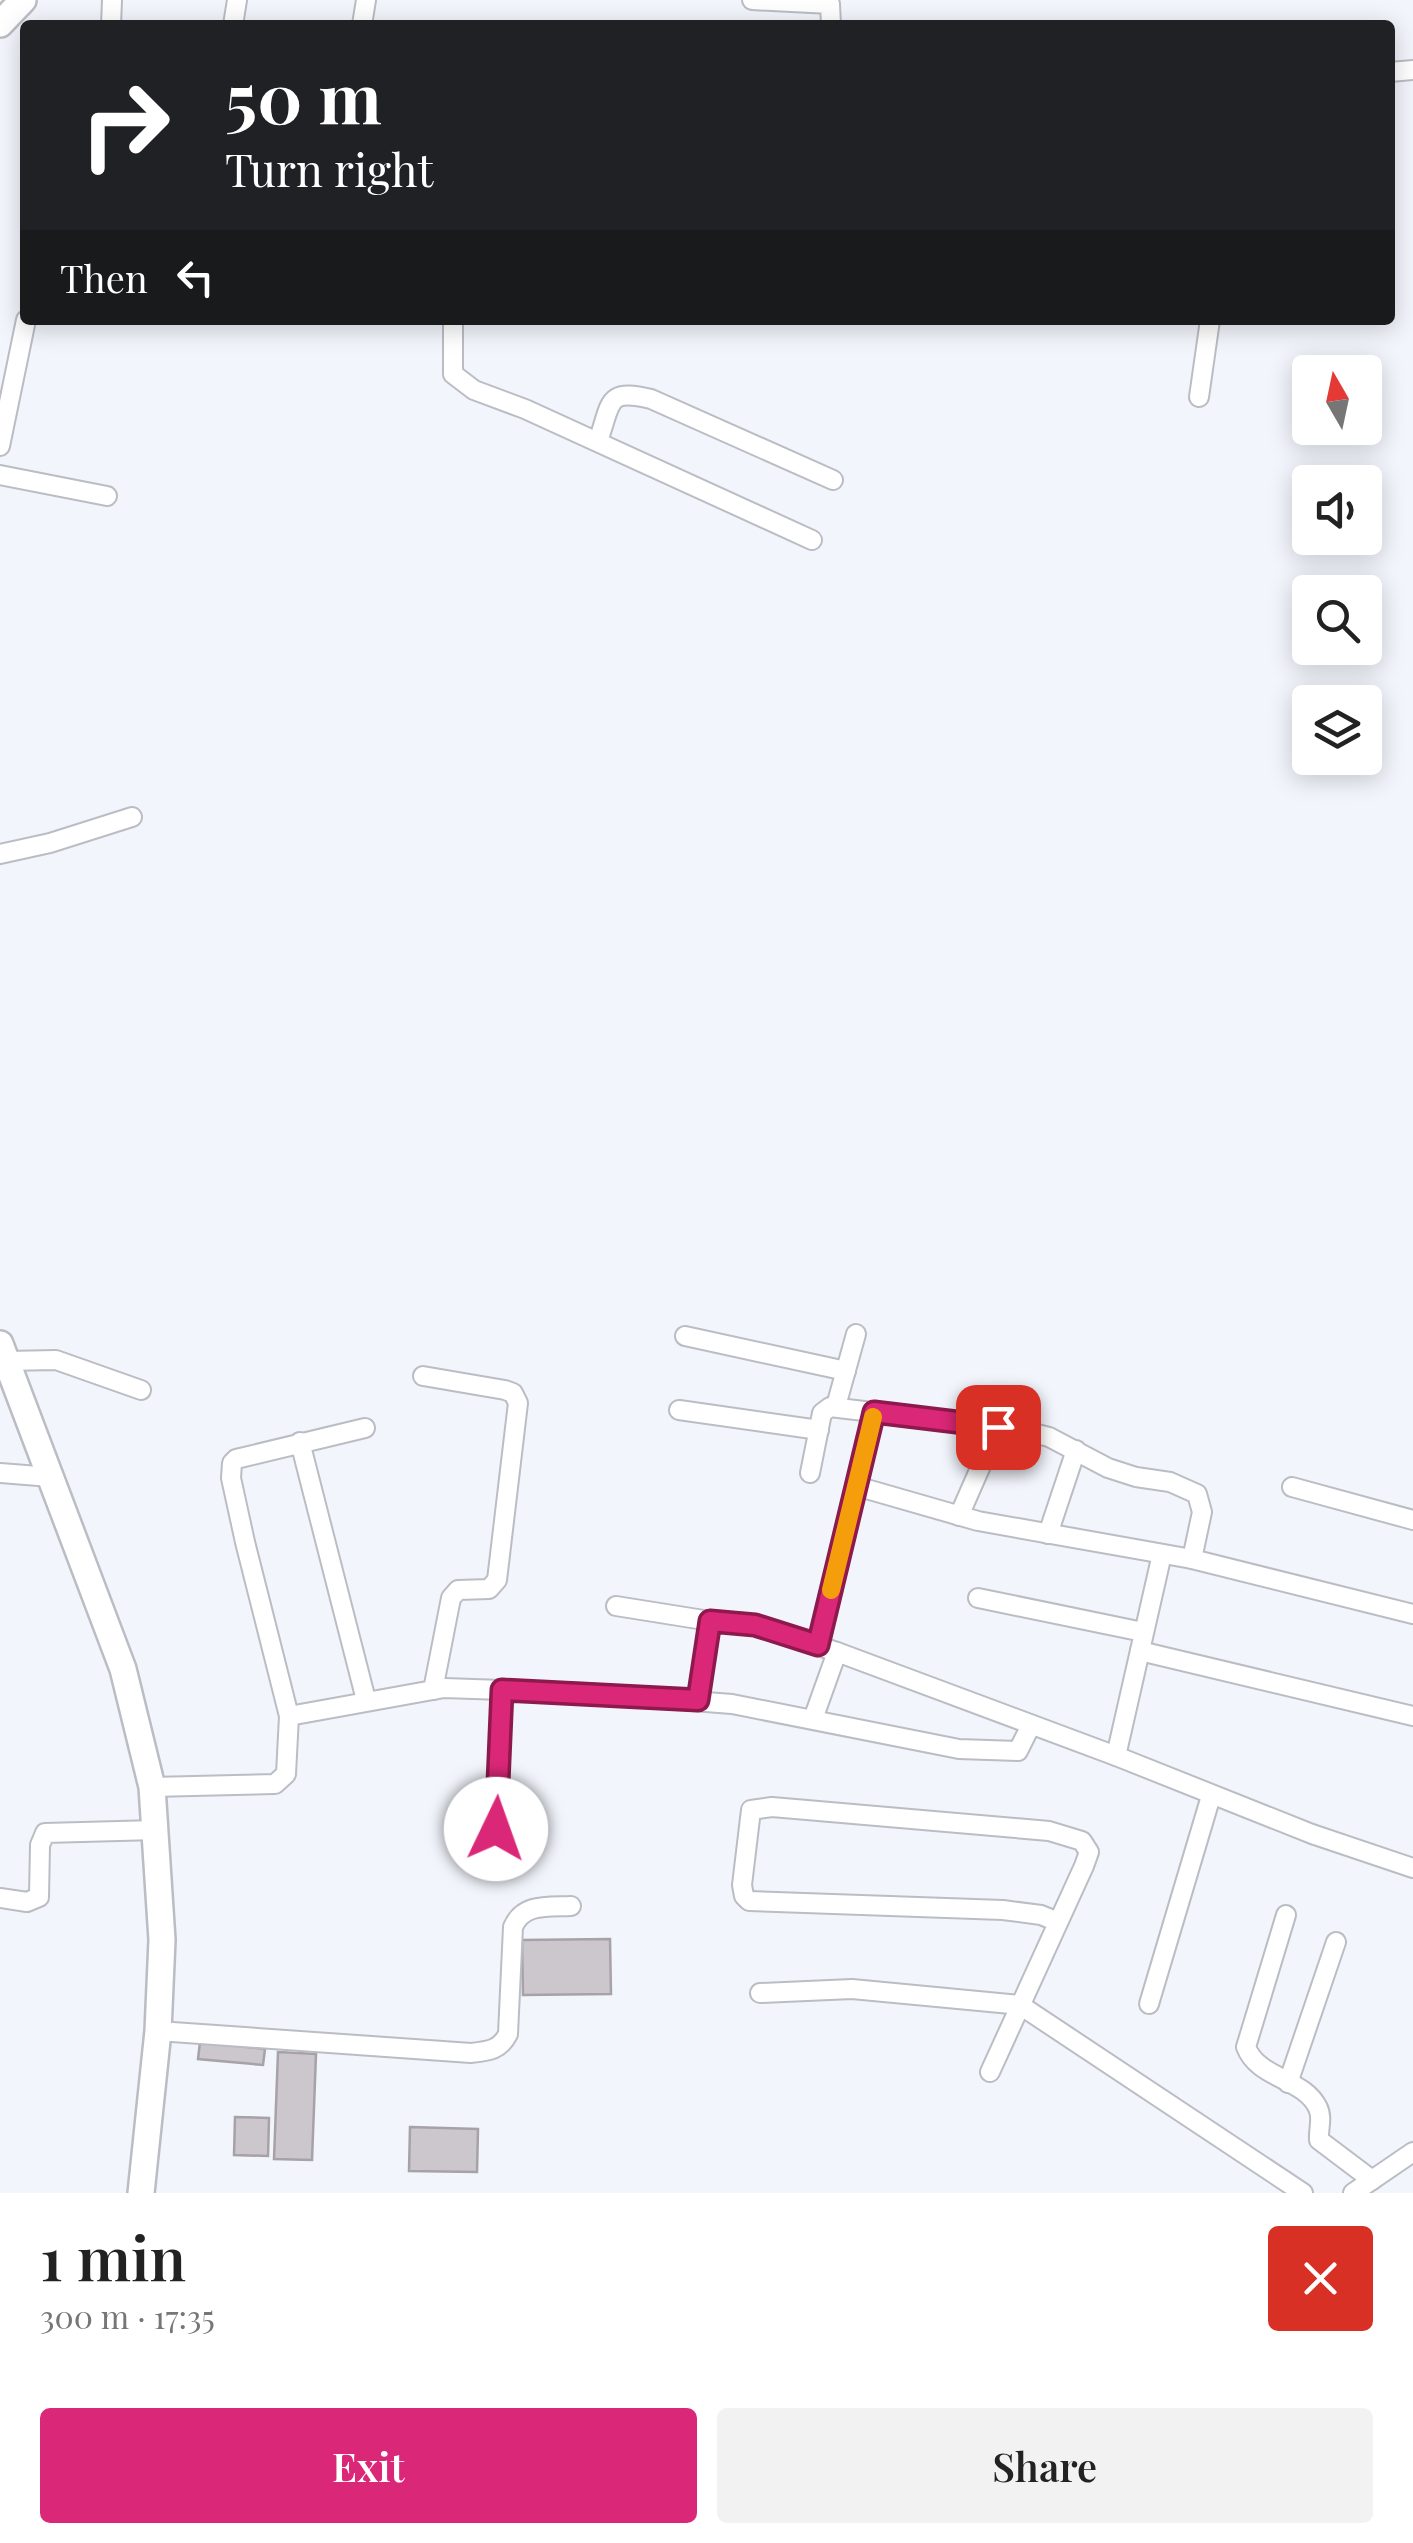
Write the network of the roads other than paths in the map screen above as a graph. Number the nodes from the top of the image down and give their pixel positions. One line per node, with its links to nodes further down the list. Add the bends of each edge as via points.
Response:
1 (23, 0): 4 (street)
2 (752, 0): 3 (street)
3 (829, 2)
4 (0, 24)
5 (25, 325): 10 (street)
6 (452, 325): 9 (street, via 453,374 461,381)
7 (1209, 325): 8 (street)
8 (1198, 397)
9 (598, 441): 12 (street, via 612,402 626,393); 14 (street)
10 (0, 446)
11 (0, 475): 13 (street)
12 (833, 480)
13 (107, 496)
14 (812, 540)
15 (132, 817): 16 (street)
16 (0, 854)
17 (856, 1334): 20 (street)
18 (685, 1336): 20 (street)
19 (3, 1352): 22 (street, via 56,1360); 33 (street)
20 (846, 1370): 23 (street)
21 (423, 1376): 48 (street, via 506,1390 518,1403 498,1580 490,1589 458,1590 451,1598)
22 (141, 1390)
23 (836, 1406): 25 (street); 28 (street, via 822,1413)
24 (679, 1410): 28 (street)
25 (874, 1412): 26 (street); 34 (street)
26 (998, 1427): 30 (street); 36 (street)
27 (365, 1428): 29 (street)
28 (819, 1430): 32 (street)
29 (300, 1442): 50 (street); 52 (street, via 236,1459 230,1470)
30 (1076, 1450): 38 (street); 40 (street, via 1108,1468 1197,1494 1202,1512)
31 (0, 1473): 33 (street)
32 (810, 1473)
33 (51, 1477): 57 (street, via 123,1669)
34 (856, 1486): 36 (street); 46 (street)
35 (1292, 1487): 37 (street)
36 (959, 1516): 38 (street)
37 (1413, 1520)
38 (1048, 1534): 39 (street)
39 (1162, 1554): 40 (street); 45 (street)
40 (1192, 1560): 43 (street)
41 (978, 1598): 45 (street)
42 (616, 1606): 44 (street)
43 (1413, 1614)
44 (710, 1621): 46 (street, via 755,1625); 51 (street)
45 (1142, 1641): 53 (street); 56 (street)
46 (818, 1645): 47 (street)
47 (837, 1652): 54 (street); 55 (street)
48 (433, 1690): 49 (street); 50 (street)
49 (502, 1690): 51 (street); 59 (street)
50 (366, 1700): 52 (street)
51 (698, 1700): 54 (street)
52 (289, 1716): 57 (street, via 280,1782)
53 (1413, 1716)
54 (813, 1719): 55 (street, via 1002,1753 1018,1751)
55 (1031, 1725): 56 (street)
56 (1116, 1756): 58 (street)
57 (152, 1786): 60 (street)
58 (1210, 1796): 61 (street); 68 (street)
59 (496, 1829)
60 (156, 1830): 62 (street, via 45,1833 39,1897); 70 (street)
61 (1413, 1868)
62 (0, 1898)
63 (571, 1906): 70 (street, via 533,1908 517,1919 508,2034 490,2051)
64 (1286, 1915): 72 (street, via 1246,2047 1256,2064)
65 (1058, 1922): 65 (street, via 1003,1910 749,1901 742,1885 748,1816 757,1807 772,1807 1071,1837 1089,1852); 69 (street)
66 (1336, 1942): 72 (street)
67 (760, 1993): 69 (street, via 852,1988)
68 (1149, 2004)
69 (1020, 2005): 71 (street); 76 (street)
70 (158, 2030): 75 (street)
71 (990, 2072)
72 (1288, 2083): 74 (street, via 1320,2113 1318,2140)
73 (1413, 2152): 74 (street)
74 (1372, 2180): 77 (street)
75 (140, 2193)
76 (1304, 2193)
77 (1353, 2193)

